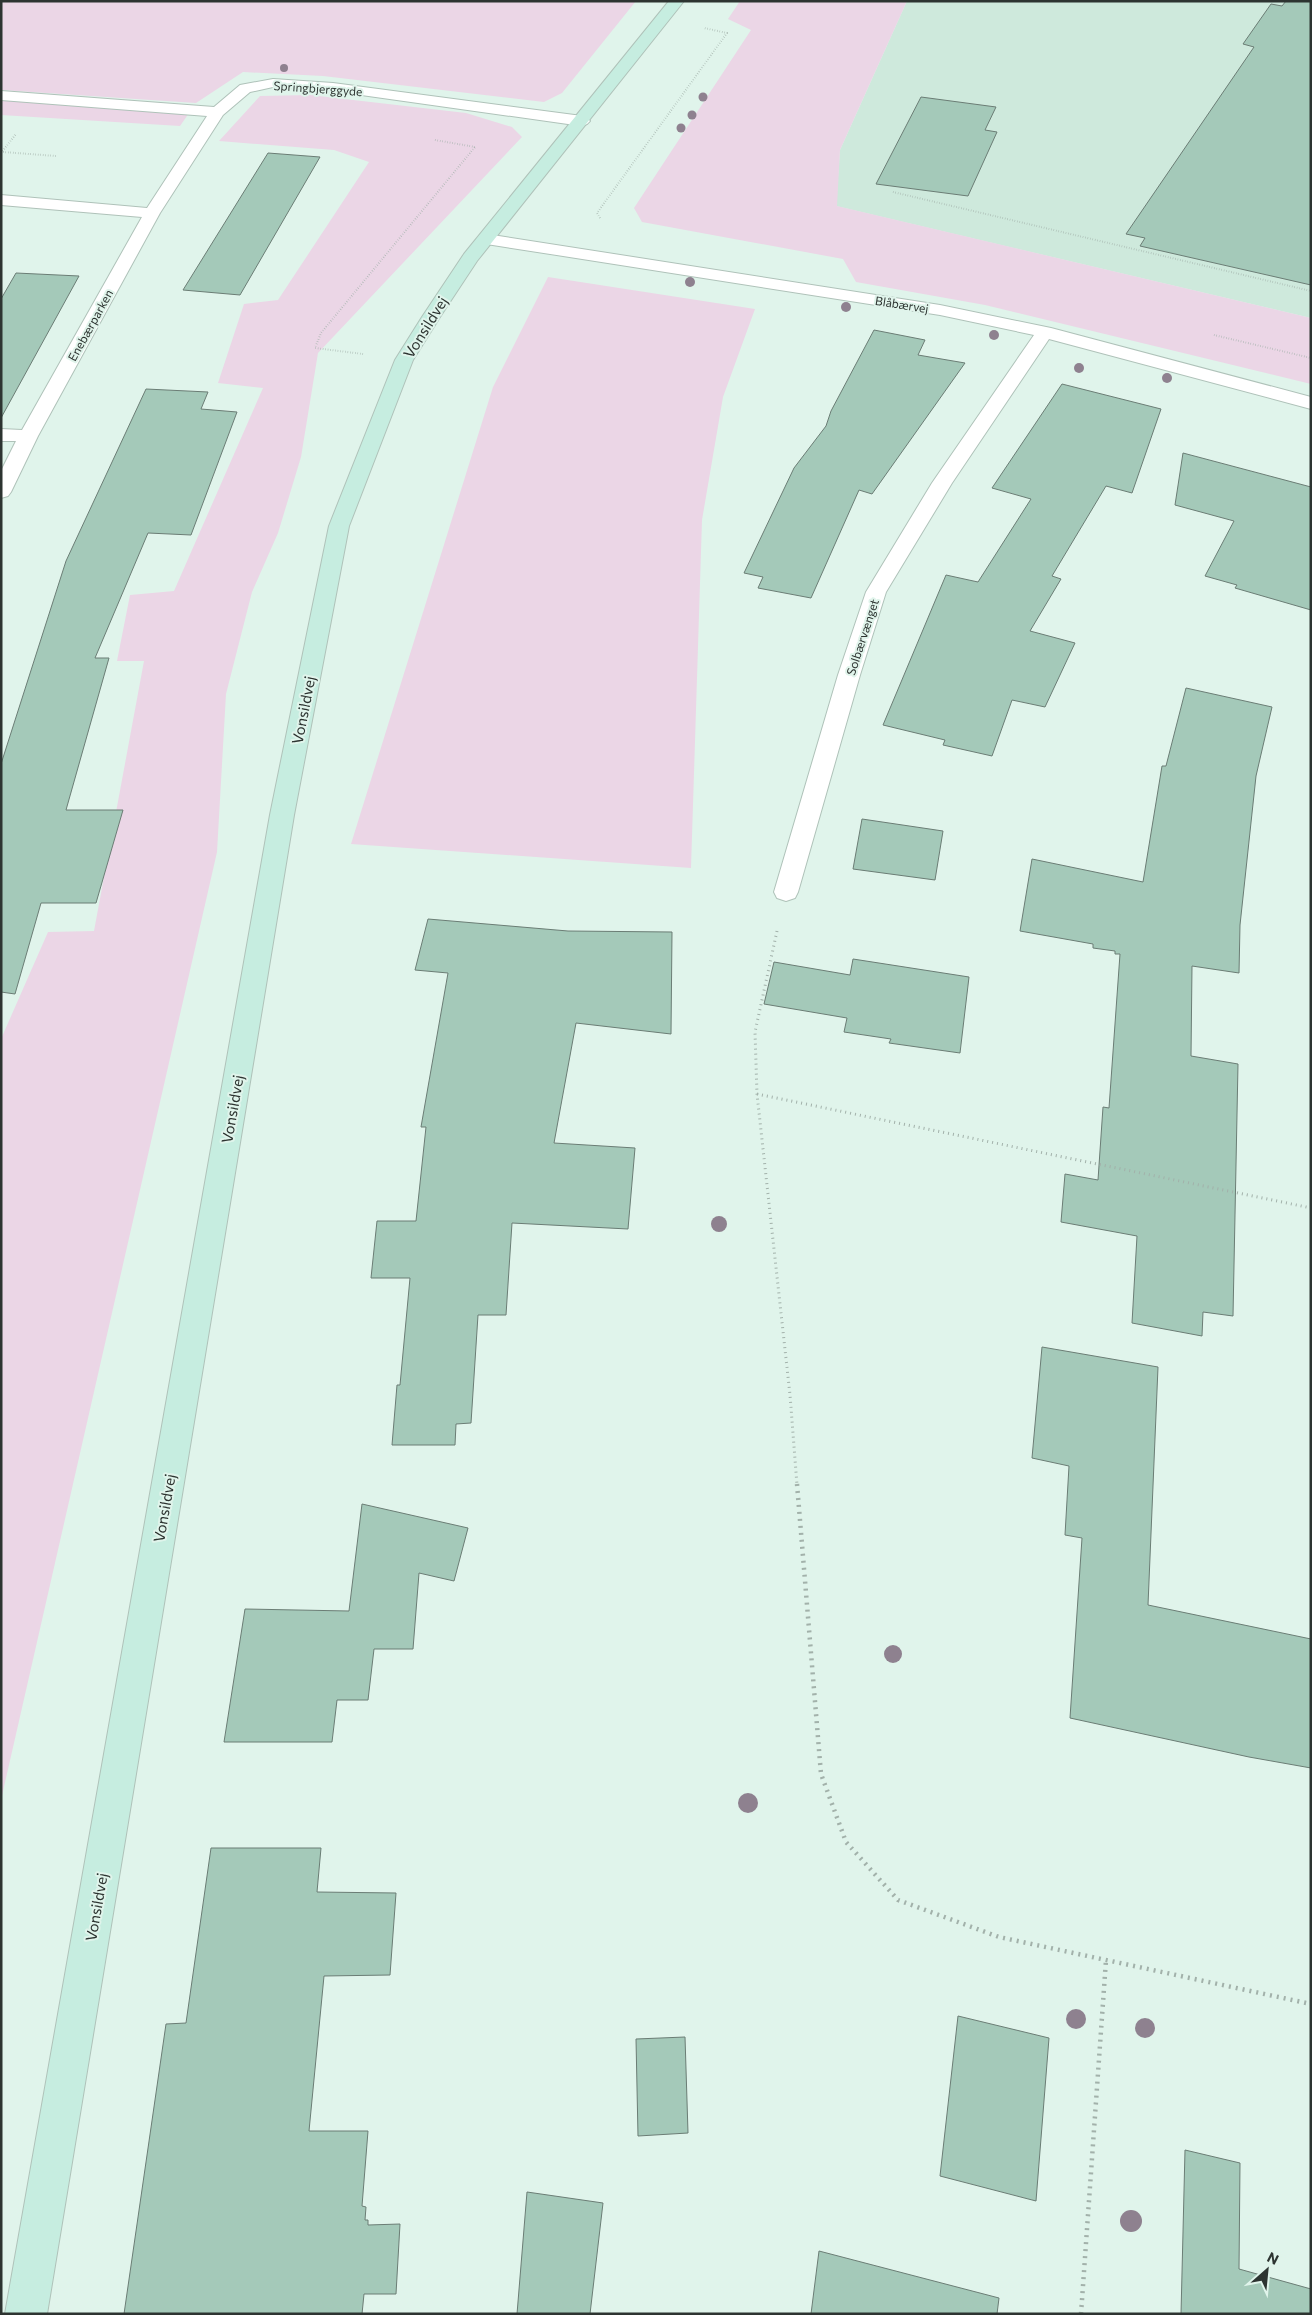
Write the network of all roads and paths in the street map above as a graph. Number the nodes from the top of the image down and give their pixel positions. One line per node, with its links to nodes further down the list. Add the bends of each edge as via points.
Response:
1 (671, 9): 4 (main road, Vonsildvej); 11 (path, via 727,33 597,213)
2 (1, 95): 3 (street)
3 (217, 112): 4 (street, Springbjerggyde, via 245,88 273,83 333,87); 10 (street, Enebærparken)
4 (582, 121): 12 (main road, Vonsildvej)
5 (475, 147): 15 (path, via 321,333 314,348)
6 (2, 152): 7 (path)
7 (56, 156)
8 (893, 192): 13 (path)
9 (1, 200): 10 (street)
10 (152, 213): 18 (street, Enebærparken)
11 (604, 224)
12 (486, 239): 14 (street, Blåbærvej, via 940,310); 15 (main road, Vonsildvej, via 470,258)
13 (1311, 292)
14 (1045, 332): 16 (street, Blåbærvej); 20 (street, Solbærvænget, via 942,483 876,592)
15 (404, 360): 25 (main road, Vonsildvej, via 339,526 282,815)
16 (1311, 403)
17 (1, 435): 18 (street)
18 (28, 436): 19 (street, Enebærparken)
19 (1, 492)
20 (786, 892): 21 (path, via 755,1032)
21 (757, 1094): 22 (path); 23 (path, via 790,1395 822,1774 846,1842 898,1900 999,1936)
22 (1311, 1208)
23 (1106, 1960): 24 (path); 26 (path)
24 (1311, 2004)
25 (26, 2314)
26 (1081, 2314)

